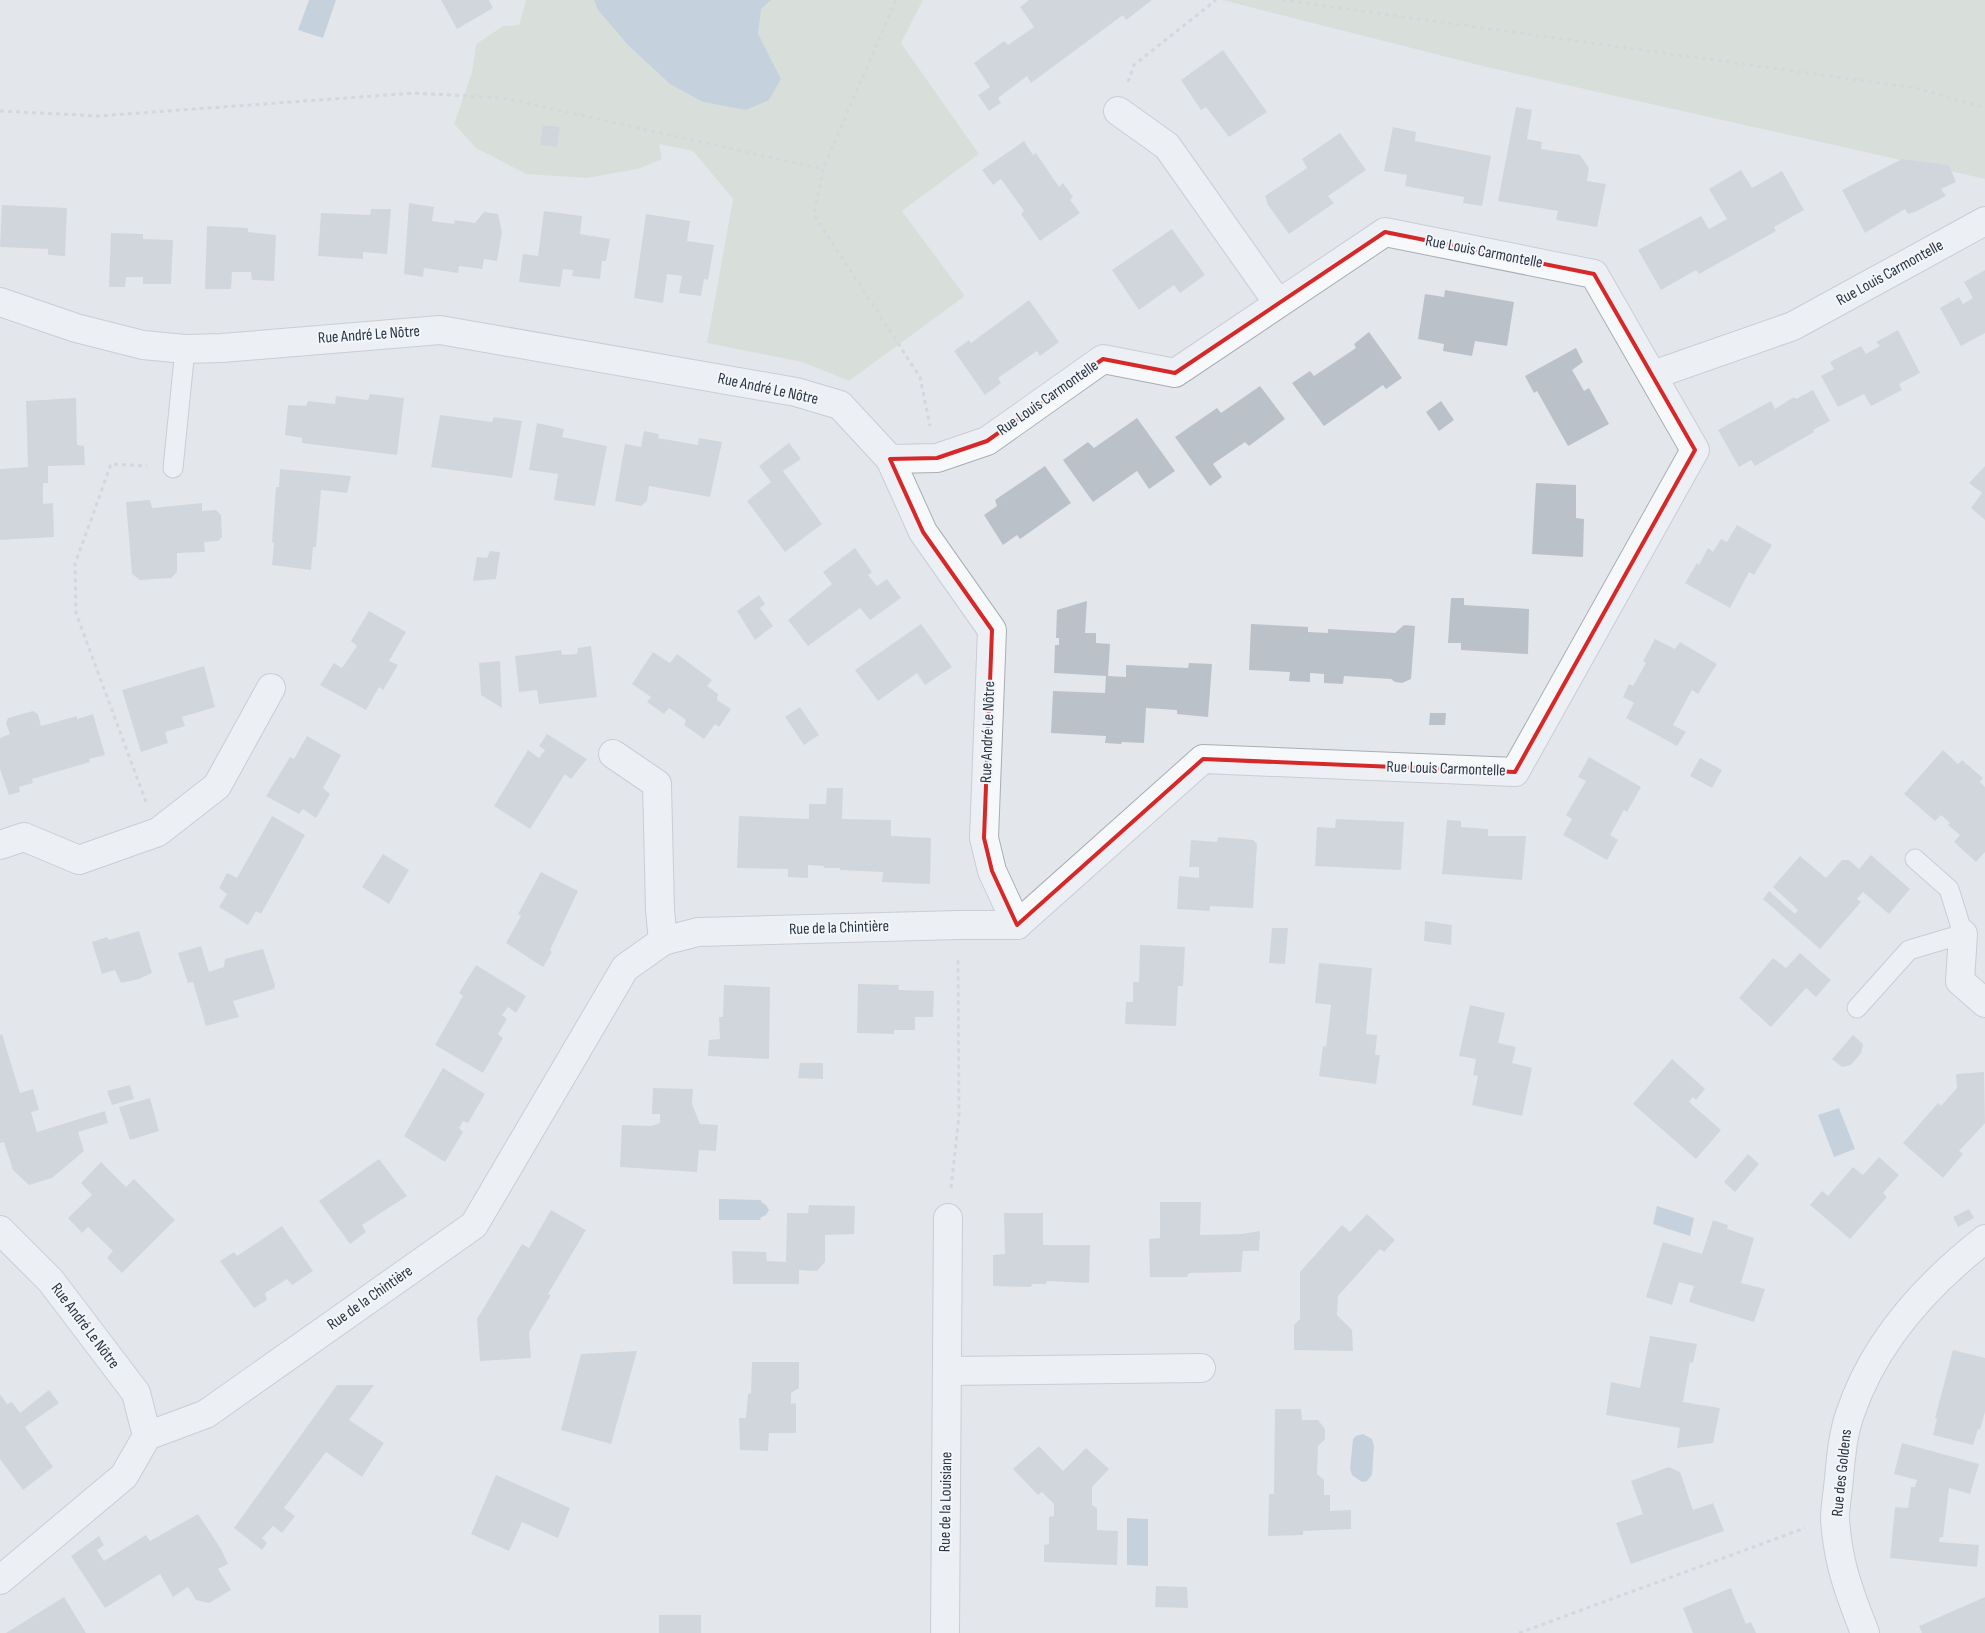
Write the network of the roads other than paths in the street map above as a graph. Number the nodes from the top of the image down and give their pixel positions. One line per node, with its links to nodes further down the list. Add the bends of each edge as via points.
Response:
1 (1118, 112): 4 (street, via 1167,146)
2 (1985, 221): 6 (street, Rue Louis Carmontelle, via 1793,326)
3 (0, 302): 5 (street, Rue André Le Nôtre, via 119,340)
4 (1278, 303): 6 (street, Rue Louis Carmontelle, via 1385,232 1594,274); 7 (street, Rue Louis Carmontelle, via 1175,373 1103,359 987,441 937,458)
5 (185, 349): 7 (street, Rue André Le Nôtre, via 440,330 796,392 840,405); 8 (lane)
6 (1653, 375): 13 (street, Rue Louis Carmontelle, via 1695,450 1515,772 1203,759)
7 (890, 459): 13 (street, Rue André Le Nôtre, via 923,532 992,630 984,838 992,871)
8 (173, 468)
9 (271, 688): 11 (street, via 218,786 158,832 80,860 24,836)
10 (613, 754): 15 (street, via 658,784)
11 (0, 845)
12 (1915, 859): 14 (lane, via 1949,889)
13 (1017, 925): 15 (street, Rue de la Chintière, via 698,932)
14 (1963, 934): 16 (street, via 1960,981); 17 (lane, via 1909,950)
15 (663, 941): 23 (street, Rue de la Chintière, via 625,968 474,1225 206,1414)
16 (1985, 1004)
17 (1857, 1008)
18 (948, 1218): 22 (street, Rue de la Louisiane)
19 (0, 1230): 23 (street, Rue André Le Nôtre, via 50,1281 136,1394)
20 (1985, 1239): 26 (street, Rue des Goldens, via 1961,1257 1888,1335 1868,1369 1849,1415 1841,1449 1835,1519 1850,1598)
21 (1201, 1368): 22 (street)
22 (947, 1371): 25 (street, Rue de la Louisiane)
23 (147, 1436): 24 (street, via 124,1476)
24 (0, 1580)
25 (945, 1633)
26 (1865, 1633)

